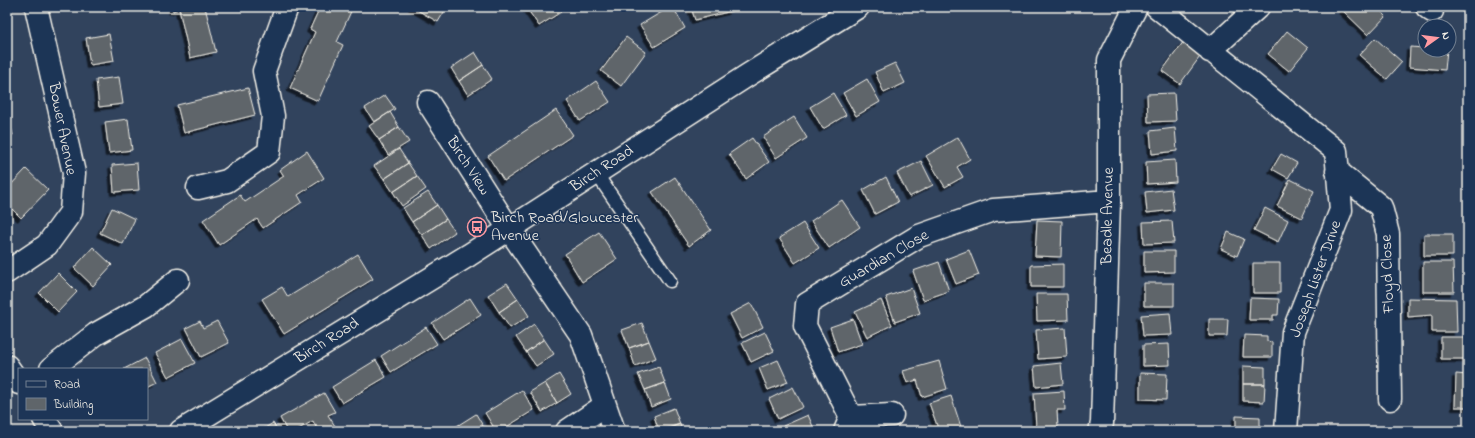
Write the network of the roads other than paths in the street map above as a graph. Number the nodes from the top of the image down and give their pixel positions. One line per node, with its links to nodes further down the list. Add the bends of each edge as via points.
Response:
1 (36, 7): 14 (street, Bower Avenue, via 74,173 71,212 47,245)
2 (287, 7): 11 (street, via 264,71 273,116 269,152 227,181)
3 (858, 7): 10 (street, Birch Road)
4 (1136, 7): 12 (street, Beadle Avenue, via 1109,60)
5 (1157, 7): 7 (street, Floyd Close)
6 (1258, 7): 7 (street)
7 (1210, 51): 9 (street, Floyd Close)
8 (428, 102): 13 (street, Birch View)
9 (1336, 161): 20 (street, Floyd Close, via 1381,207 1388,234); 30 (street, Joseph Lister Drive, via 1341,210 1293,332)
10 (596, 173): 13 (street, Birch Road); 16 (lane)
11 (198, 188)
12 (1109, 201): 24 (street, Guardian Close, via 993,210 919,236 807,304 805,326); 29 (street, Beadle Avenue)
13 (509, 229): 21 (street, Birch View, via 580,335); 26 (street, Birch Road)
14 (7, 272)
15 (178, 280): 18 (street, via 146,306 96,334)
16 (670, 281)
17 (7, 366): 19 (street)
18 (52, 368)
19 (18, 382)
20 (1390, 399)
21 (604, 406): 27 (street); 28 (street, Birch View)
22 (892, 415): 24 (street, Guardian Close)
23 (45, 420): 25 (street)
24 (848, 424)
25 (52, 431)
26 (181, 431)
27 (567, 431)
28 (614, 431)
29 (1100, 431)
30 (1286, 431)

